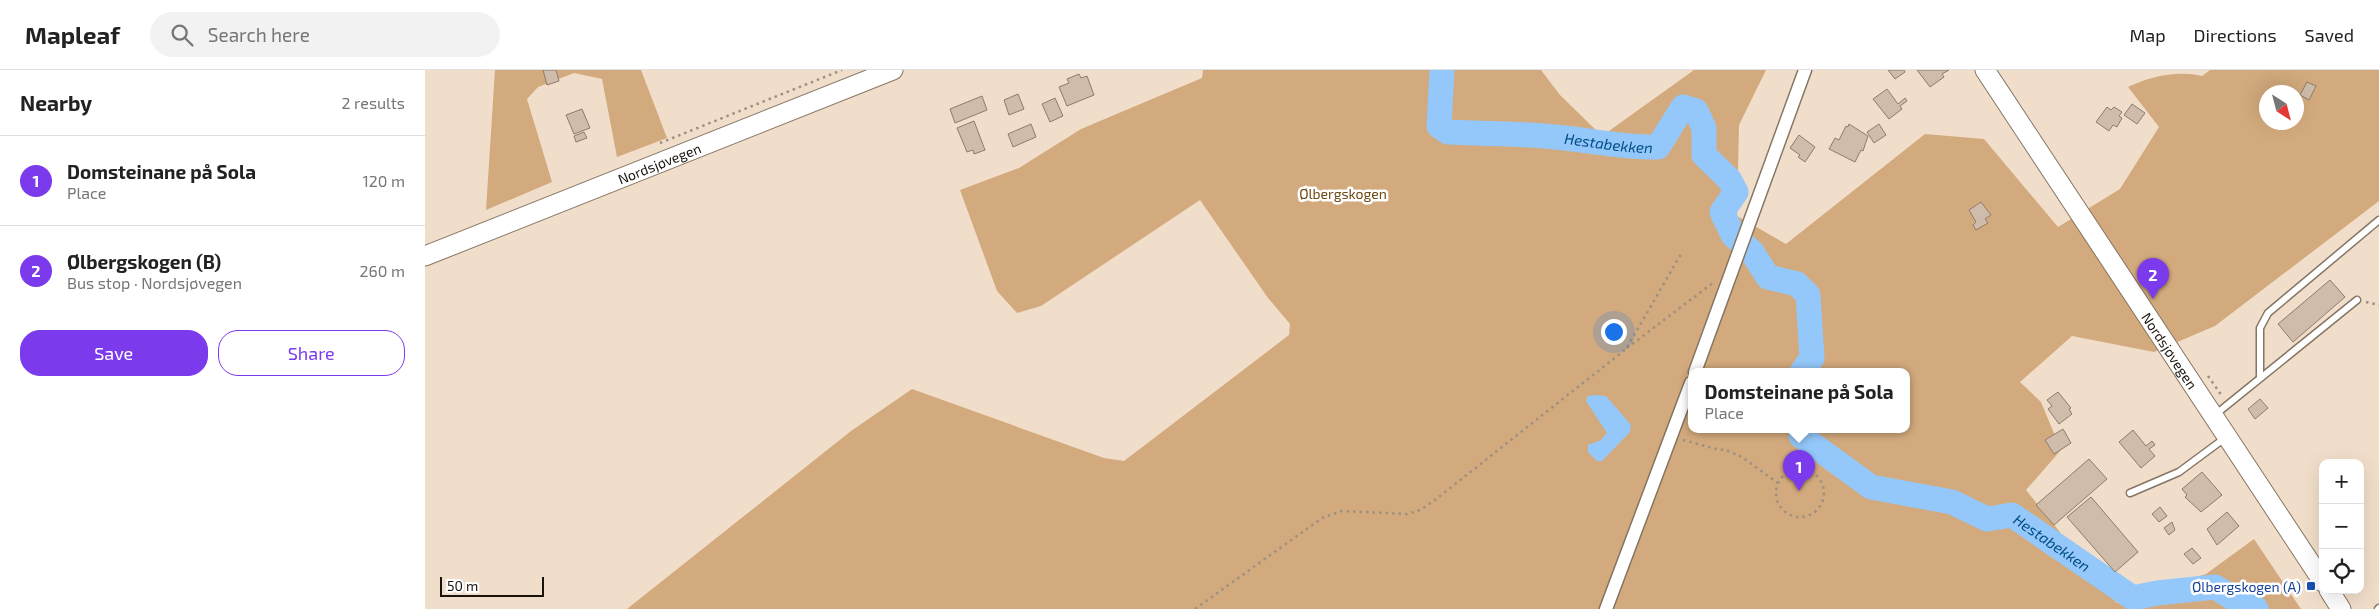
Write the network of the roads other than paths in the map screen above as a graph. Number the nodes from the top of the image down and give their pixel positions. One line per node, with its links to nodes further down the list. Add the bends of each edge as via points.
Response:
1 (893, 70): 5 (main road, Nordsjøvegen)
2 (1805, 70): 7 (street)
3 (1985, 70): 10 (main road, Nordsjøvegen)
4 (2379, 220): 8 (lane, via 2267,313 2260,328)
5 (425, 256)
6 (2357, 300): 8 (lane)
7 (1697, 368)
8 (2260, 377): 10 (lane)
9 (1688, 393): 15 (street, via 1675,437)
10 (2213, 417): 11 (main road, Nordsjøvegen)
11 (2226, 437): 12 (lane, via 2179,472); 13 (main road, Nordsjøvegen)
12 (2130, 493)
13 (2319, 576)
14 (2332, 594): 16 (main road)
15 (1606, 609)
16 (2341, 609)

